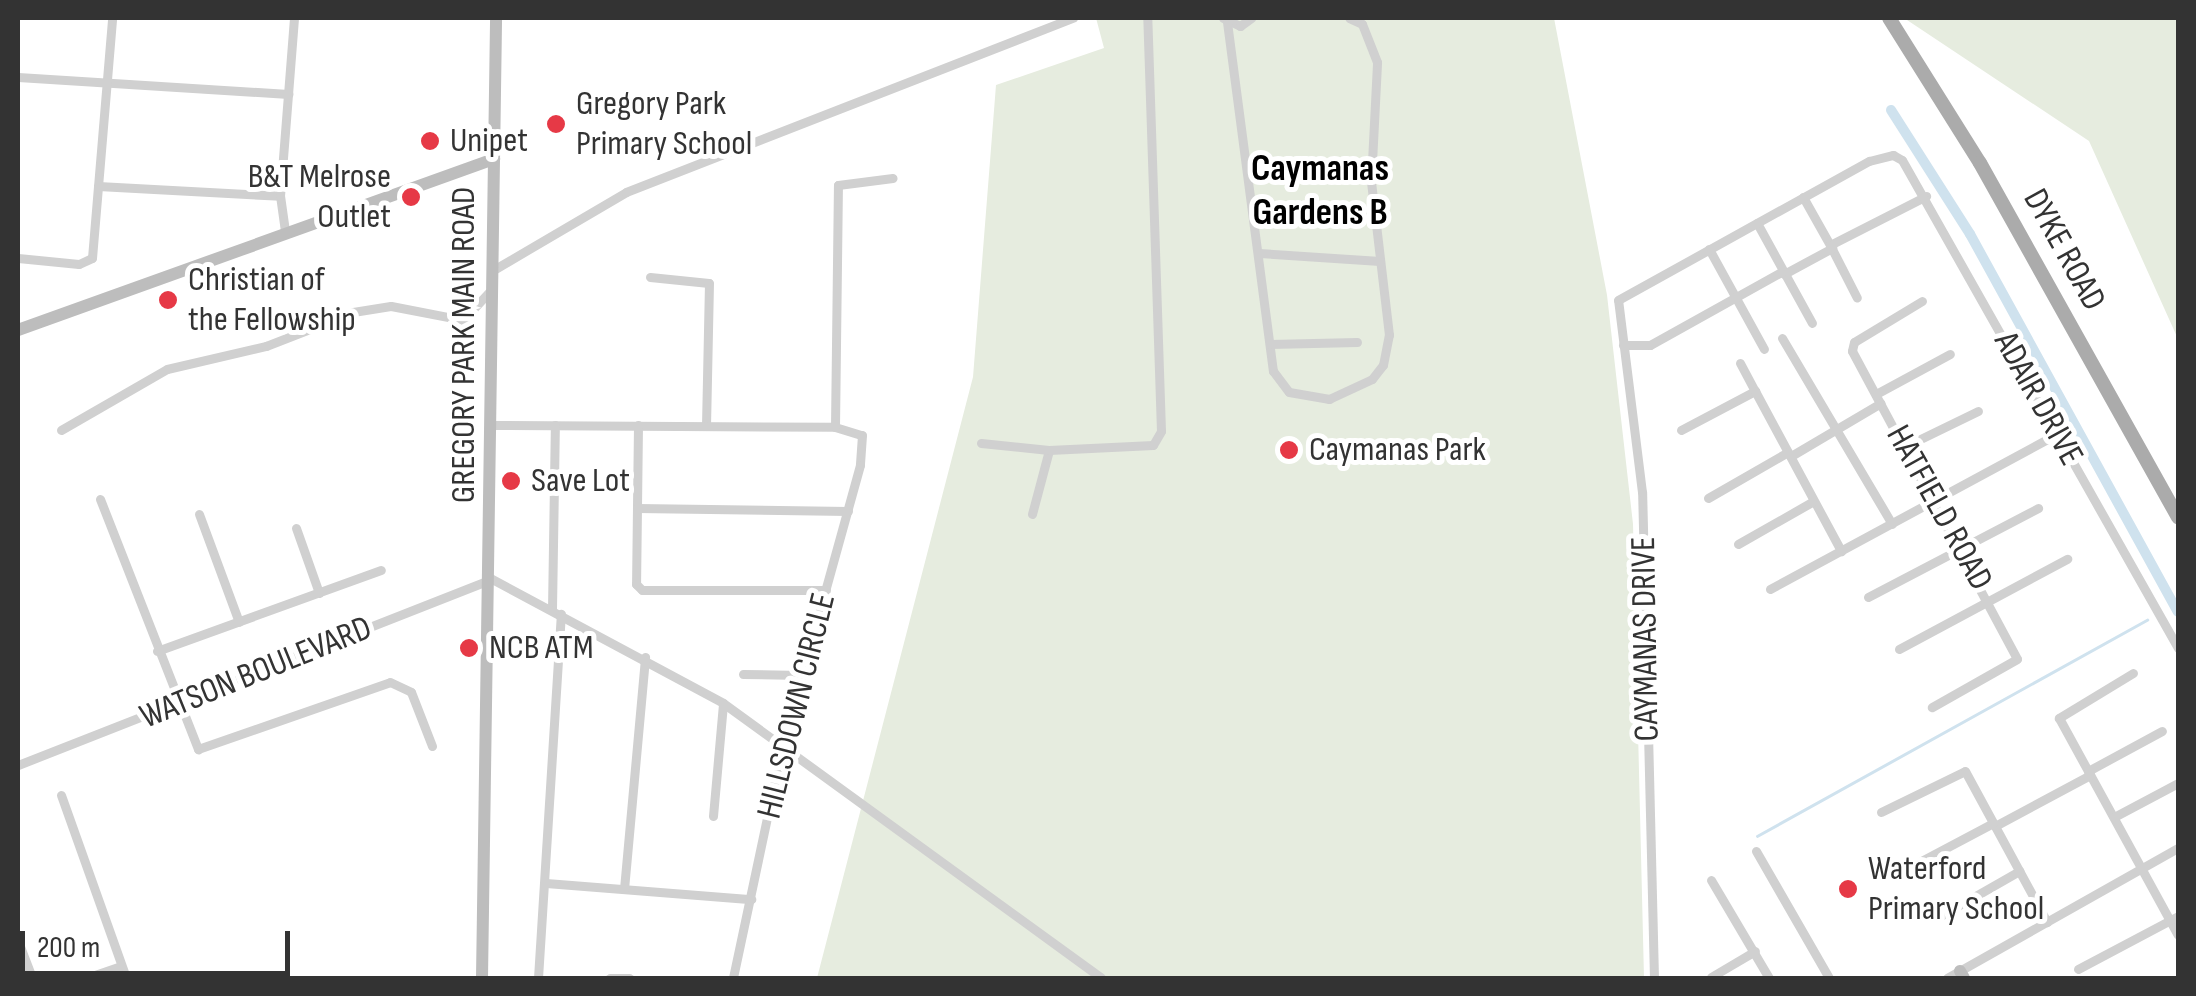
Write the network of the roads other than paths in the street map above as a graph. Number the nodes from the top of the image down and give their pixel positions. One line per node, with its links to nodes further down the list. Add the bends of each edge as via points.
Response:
1 (112, 18): 11 (street)
2 (294, 18): 12 (street)
3 (1073, 18): 26 (street, via 626,192)
4 (1147, 18): 56 (street, via 1161,431 1153,444)
5 (1251, 18): 9 (street, via 1240,26)
6 (1349, 18): 25 (street, via 1362,24 1377,62 1372,182)
7 (1889, 18): 67 (main road, DYKE ROAD, via 1980,163)
8 (498, 19): 13 (street)
9 (1225, 20): 23 (street)
10 (18, 77): 11 (street)
11 (107, 83): 12 (street); 15 (street)
12 (288, 94): 16 (street)
13 (494, 159): 20 (street, GREGORY PARK MAIN ROAD); 26 (street, GREGORY PARK MAIN ROAD)
14 (893, 178): 49 (street, via 838,186)
15 (98, 186): 16 (street); 24 (street, via 92,258 79,264)
16 (280, 196): 20 (street)
17 (1803, 196): 18 (street, ADAIR DRIVE, via 1893,154); 19 (street); 21 (street)
18 (1926, 196): 21 (street); 53 (street, ADAIR DRIVE)
19 (1757, 223): 22 (street); 27 (street)
20 (285, 231): 34 (street, GREGORY PARK MAIN ROAD)
21 (1831, 246): 27 (street); 31 (street)
22 (1710, 249): 30 (street); 38 (street, CAYMANAS DRIVE, via 1618,300)
23 (1258, 253): 25 (street); 37 (street)
24 (18, 258)
25 (1380, 262): 37 (street, via 1387,350 1364,388 1329,399 1289,392 1273,372)
26 (495, 269): 29 (street, GREGORY PARK MAIN ROAD)
27 (1784, 273): 30 (street); 33 (street)
28 (650, 277): 48 (street, via 710,283)
29 (495, 284): 45 (street, GREGORY PARK MAIN ROAD); 50 (street, via 463,320 391,306 353,312 266,346 166,369)
30 (1736, 298): 38 (street, via 1650,344); 39 (street)
31 (1857, 298)
32 (1922, 301): 43 (street, HATFIELD ROAD, via 1854,342 1852,351)
33 (1812, 322)
34 (18, 330)
35 (1782, 338): 52 (street)
36 (1357, 342): 37 (street)
37 (1270, 344)
38 (1624, 345): 132 (street, CAYMANAS DRIVE, via 1642,492)
39 (1764, 350)
40 (1950, 354): 43 (street)
41 (1740, 364): 42 (street)
42 (1755, 392): 51 (street); 57 (street)
43 (1879, 398): 52 (street); 55 (street, HATFIELD ROAD)
44 (1978, 410): 55 (street)
45 (493, 425): 46 (street); 75 (street, GREGORY PARK MAIN ROAD)
46 (555, 425): 47 (street); 81 (street)
47 (638, 425): 48 (street); 62 (street)
48 (706, 426): 49 (street)
49 (834, 427): 64 (street, HILLSDOWN CIRCLE, via 862,434)
50 (61, 430)
51 (1681, 430)
52 (1836, 432): 57 (street); 68 (street)
53 (2057, 434): 60 (street); 83 (street, ADAIR DRIVE)
54 (980, 444): 56 (street)
55 (1906, 446): 60 (street, HATFIELD ROAD)
56 (1049, 450): 66 (street)
57 (1789, 454): 58 (street); 61 (street)
58 (1708, 498)
59 (100, 499): 85 (street)
60 (1936, 500): 68 (street); 71 (street, HATFIELD ROAD)
61 (1812, 502): 70 (street); 72 (street)
62 (637, 508): 64 (street); 76 (street, via 636,584 642,590)
63 (2038, 508): 71 (street)
64 (848, 511): 76 (street, HILLSDOWN CIRCLE)
65 (199, 514): 82 (street)
66 (1032, 514)
67 (2178, 517)
68 (1892, 524): 72 (street)
69 (296, 528): 78 (street)
70 (1738, 544)
71 (1961, 548): 79 (street); 80 (street, HATFIELD ROAD)
72 (1841, 551): 77 (street)
73 (2066, 559): 80 (street)
74 (381, 570): 78 (street)
75 (492, 579): 81 (street); 91 (street, WATSON BOULEVARD); 126 (street, GREGORY PARK MAIN ROAD)
76 (826, 590): 89 (street, HILLSDOWN CIRCLE)
77 (1770, 590)
78 (319, 593): 82 (street)
79 (1868, 597)
80 (1990, 601): 84 (street); 92 (street, HATFIELD ROAD, via 2017,659)
81 (556, 612): 86 (street); 110 (street)
82 (238, 622): 85 (street)
83 (2178, 648)
84 (1900, 649)
85 (157, 651): 91 (street)
86 (645, 657): 90 (street); 111 (street)
87 (2133, 673): 97 (street, via 2059,714)
88 (743, 674): 89 (street)
89 (802, 675): 95 (street, HILLSDOWN CIRCLE)
90 (723, 703): 95 (street); 101 (street)
91 (178, 706): 94 (street, via 198,749 390,682 411,692); 96 (street, WATSON BOULEVARD)
92 (1932, 707)
93 (2162, 732): 97 (street)
94 (432, 746)
95 (782, 746): 112 (street, HILLSDOWN CIRCLE); 131 (street)
96 (18, 765)
97 (2089, 773): 102 (street); 103 (street)
98 (2178, 783): 102 (street)
99 (61, 796): 119 (street)
100 (1881, 812): 103 (street, via 1960,770)
101 (713, 816)
102 (2114, 817): 107 (street)
103 (1994, 825): 106 (street); 108 (street)
104 (2178, 848): 107 (street)
105 (1756, 850): 134 (street)
106 (1910, 867)
107 (2143, 868): 114 (street); 115 (street)
108 (2019, 871): 113 (street); 115 (street)
109 (1711, 880): 118 (street)
110 (546, 883): 111 (street); 127 (street)
111 (624, 889): 112 (street)
112 (751, 899): 130 (street, HILLSDOWN CIRCLE)
113 (1937, 918)
114 (2175, 919): 116 (street); 120 (street)
115 (2048, 922): 122 (street)
116 (2178, 935)
117 (18, 941): 123 (street)
118 (1755, 951): 121 (street); 133 (street)
119 (121, 966): 124 (street); 125 (street)
120 (2078, 969)
121 (1711, 977)
122 (1954, 977)
123 (32, 978)
124 (86, 978)
125 (126, 978)
126 (482, 978)
127 (538, 978)
128 (610, 978): 129 (street)
129 (628, 978)
130 (733, 978)
131 (1101, 978)
132 (1654, 978)
133 (1769, 978)
134 (1829, 978)

